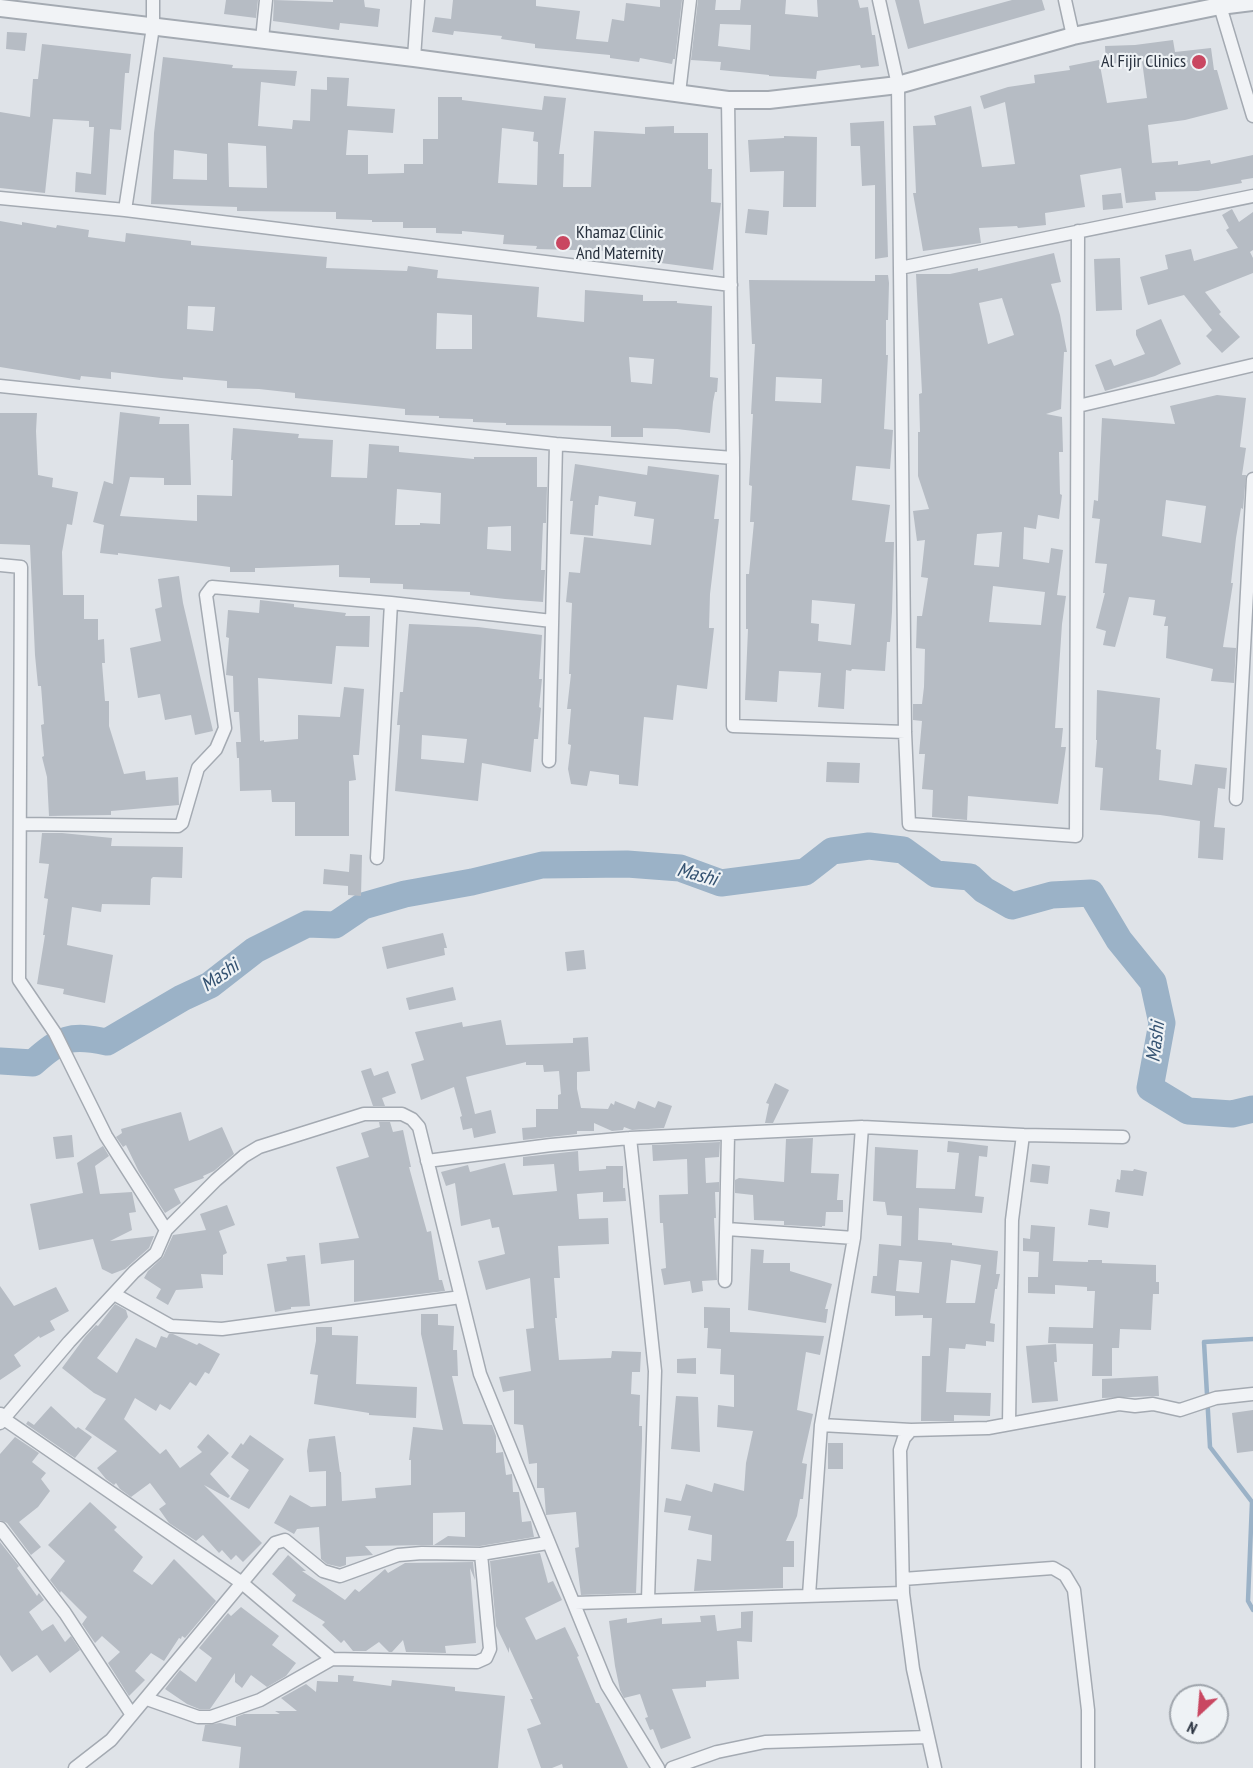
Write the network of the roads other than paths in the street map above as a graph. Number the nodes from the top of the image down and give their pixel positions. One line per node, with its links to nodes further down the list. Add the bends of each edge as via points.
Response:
1 (153, 0): 10 (street)
2 (266, 0): 12 (street)
3 (418, 0): 13 (street)
4 (690, 0): 15 (street)
5 (879, 0): 14 (street)
6 (1065, 0): 11 (street)
7 (1253, 2): 9 (street)
8 (10, 6): 10 (street)
9 (1220, 6): 11 (street); 17 (street)
10 (153, 27): 12 (street); 20 (street)
11 (1073, 36): 14 (street)
12 (262, 39): 13 (street)
13 (414, 58): 15 (street)
14 (898, 85): 16 (street, via 769,100); 22 (street)
15 (679, 93): 16 (street)
16 (728, 100): 23 (street)
17 (1253, 116)
18 (1253, 196): 21 (street)
19 (0, 198): 20 (street)
20 (125, 210): 23 (street)
21 (1078, 231): 22 (street); 26 (street)
22 (900, 268): 33 (street)
23 (731, 285): 28 (street)
24 (1253, 365): 26 (street)
25 (0, 386): 27 (street)
26 (1078, 406): 33 (street, via 1076,836 909,824)
27 (556, 444): 28 (street); 32 (street)
28 (733, 458): 33 (street, via 733,726)
29 (1253, 479): 35 (street)
30 (0, 565): 36 (street, via 21,567)
31 (391, 603): 32 (street); 36 (street, via 212,587 206,594 225,728 216,749 198,768 182,823); 37 (street)
32 (552, 621): 34 (street)
33 (905, 732)
34 (549, 760)
35 (1236, 799)
36 (20, 824): 45 (street, via 19,980 55,1033 106,1136)
37 (377, 858)
38 (862, 1127): 39 (street); 40 (street); 46 (street)
39 (728, 1135): 42 (street); 44 (street)
40 (1023, 1135): 41 (street); 52 (street, via 1012,1221)
41 (1123, 1137)
42 (630, 1138): 43 (street); 62 (street, via 655,1371)
43 (427, 1161): 45 (street, via 419,1127 412,1119 402,1114 364,1114 259,1147 216,1180); 49 (street)
44 (727, 1229): 46 (street); 47 (street)
45 (166, 1230): 48 (street, via 156,1253)
46 (854, 1238): 53 (street)
47 (725, 1281)
48 (114, 1294): 49 (street, via 171,1326 222,1329); 51 (street)
49 (461, 1297): 56 (street, via 480,1374)
50 (1253, 1394): 52 (street, via 1214,1399 1180,1410 1153,1404 1119,1404)
51 (1, 1419): 59 (street)
52 (1009, 1424): 54 (street)
53 (821, 1425): 54 (street); 61 (street)
54 (911, 1430): 58 (street, via 900,1450)
55 (0, 1528): 66 (street, via 65,1613)
56 (547, 1543): 57 (street); 63 (street)
57 (481, 1554): 59 (street, via 398,1555 340,1576 323,1571 285,1540 275,1543); 64 (street, via 489,1649 486,1658 477,1662)
58 (903, 1579): 60 (street); 72 (street, via 1053,1568 1065,1575 1074,1590 1087,1699)
59 (242, 1583): 64 (street); 65 (street)
60 (903, 1593): 61 (street); 67 (street, via 913,1669)
61 (808, 1595): 62 (street)
62 (648, 1600): 63 (street)
63 (575, 1603): 69 (street, via 607,1685)
64 (332, 1659): 65 (street, via 260,1700 211,1717 198,1717)
65 (147, 1699): 66 (street)
66 (132, 1715): 68 (street, via 111,1740)
67 (928, 1737): 70 (street, via 765,1742 717,1752); 71 (street)
68 (75, 1768)
69 (658, 1768)
70 (672, 1768)
71 (935, 1768)
72 (1088, 1768)

